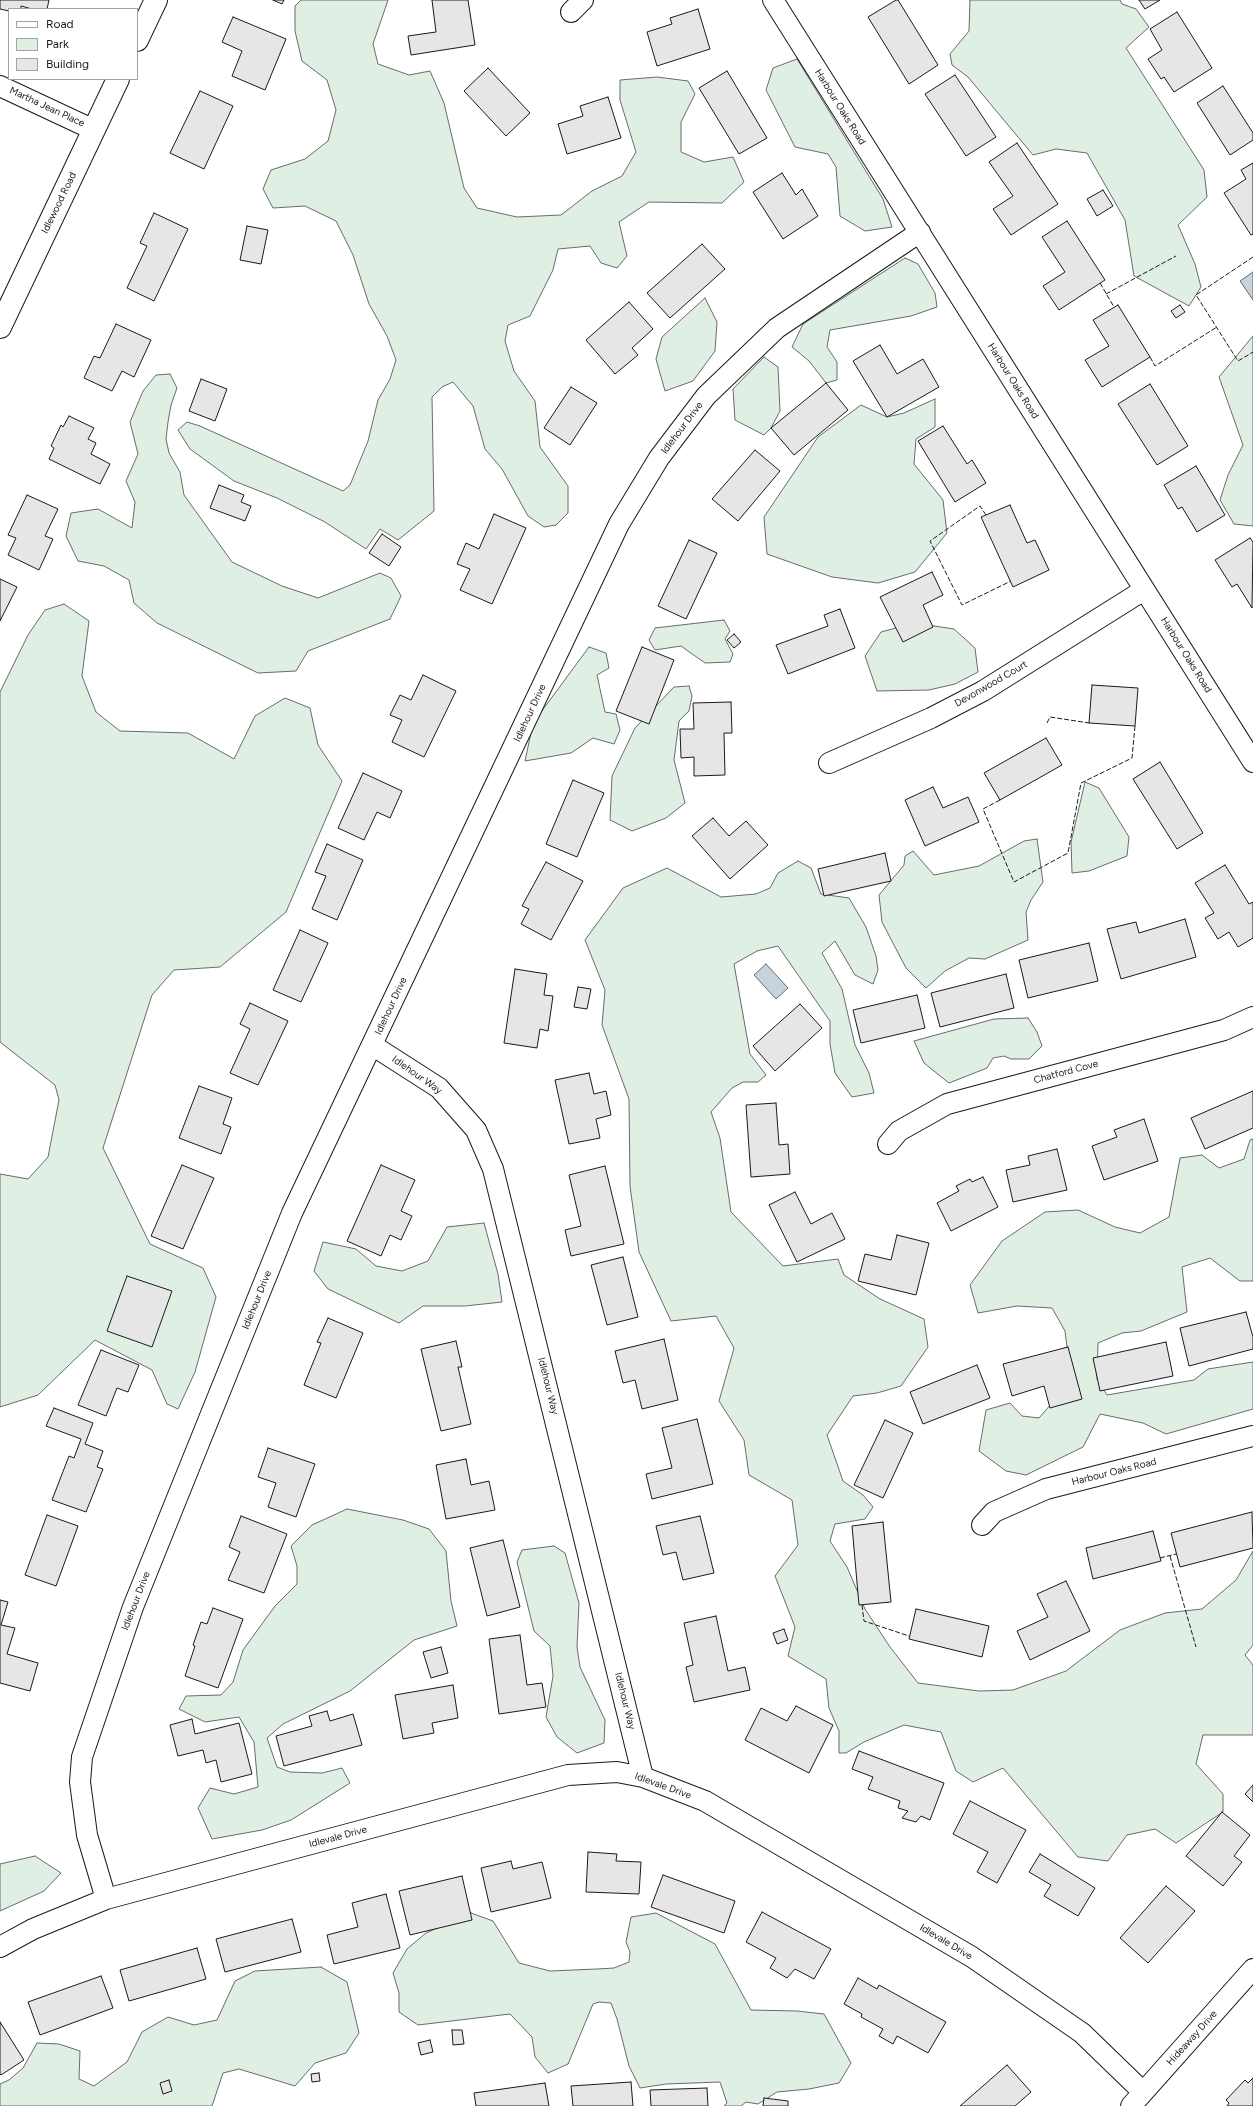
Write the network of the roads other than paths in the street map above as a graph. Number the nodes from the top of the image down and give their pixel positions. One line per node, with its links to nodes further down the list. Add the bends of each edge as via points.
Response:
1 (156, 0): 3 (street)
2 (773, 0): 7 (street, Harbour Oaks Road)
3 (138, 38)
4 (118, 80): 6 (street, Idlewood Road)
5 (0, 86): 6 (street, Martha Jean Place)
6 (94, 130): 8 (street, Idlewood Road)
7 (920, 232): 9 (street, Harbour Oaks Road); 13 (street, Idlehour Drive, via 777,328 706,396 659,458 619,524)
8 (0, 327)
9 (1144, 590): 10 (street, Harbour Oaks Road); 11 (street, Devonwood Court, via 983,691 931,718)
10 (1253, 762)
11 (829, 763)
12 (1253, 1017): 14 (street, Chatford Cove, via 1224,1030 947,1104 899,1131)
13 (372, 1045): 17 (street, Idlehour Way, via 439,1088 476,1130 493,1169); 18 (street, Idlehour Drive, via 289,1220 133,1607 82,1757 80,1782 87,1835)
14 (888, 1144)
15 (1253, 1436): 16 (street, Harbour Oaks Road, via 1046,1489 994,1512)
16 (982, 1525)
17 (643, 1777): 18 (street, Idlevale Drive, via 617,1772 568,1775); 21 (street, Idlevale Drive, via 705,1801 972,1957 1082,2034)
18 (106, 1899): 19 (street, Idlevale Drive, via 33,1929)
19 (0, 1947)
20 (1253, 1969): 21 (street, Hideaway Drive)
21 (1137, 2099)

